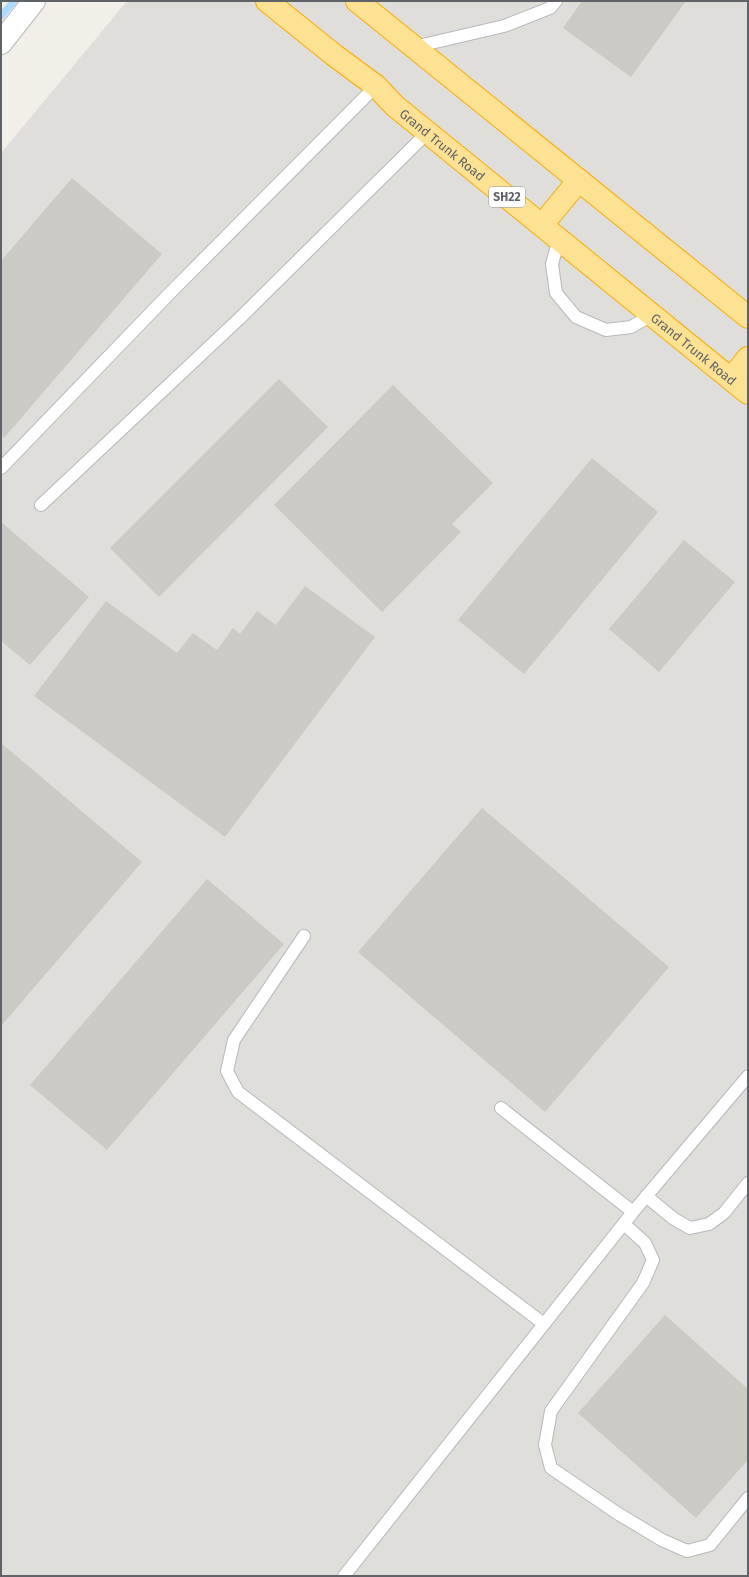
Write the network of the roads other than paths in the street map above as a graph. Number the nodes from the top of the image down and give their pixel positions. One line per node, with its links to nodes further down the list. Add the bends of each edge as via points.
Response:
1 (34, 1): 5 (street)
2 (267, 1): 7 (highway, Grand Trunk Road / SH22)
3 (357, 1): 6 (highway)
4 (556, 1): 6 (lane, via 550,8 504,26)
5 (1, 43)
6 (414, 47): 9 (highway)
7 (376, 86): 8 (highway, Grand Trunk Road / SH22, via 395,106); 17 (lane, via 168,294)
8 (428, 132): 10 (highway, Grand Trunk Road / SH22); 18 (lane, via 234,324)
9 (579, 180): 10 (highway); 13 (highway)
10 (542, 225): 11 (highway, Grand Trunk Road / SH22)
11 (559, 239): 12 (highway, Grand Trunk Road / SH22); 12 (lane, via 552,264 556,293 576,317 606,330 631,326)
12 (652, 316): 15 (highway, Grand Trunk Road / SH22)
13 (748, 317)
14 (748, 358): 15 (highway)
15 (731, 379): 16 (highway, Grand Trunk Road / SH22)
16 (748, 393)
17 (1, 468)
18 (41, 505)
19 (304, 936): 26 (lane, via 234,1040 227,1071 238,1092)
20 (748, 1076): 23 (lane)
21 (501, 1108): 24 (lane)
22 (748, 1183): 23 (lane, via 724,1213 709,1224 690,1228)
23 (646, 1196): 24 (lane)
24 (633, 1212): 25 (lane)
25 (624, 1224): 26 (lane); 27 (lane, via 645,1243 654,1260 643,1283 551,1411 545,1445 551,1468 642,1529 687,1551 710,1545)
26 (544, 1324): 28 (lane)
27 (748, 1498)
28 (344, 1576)

